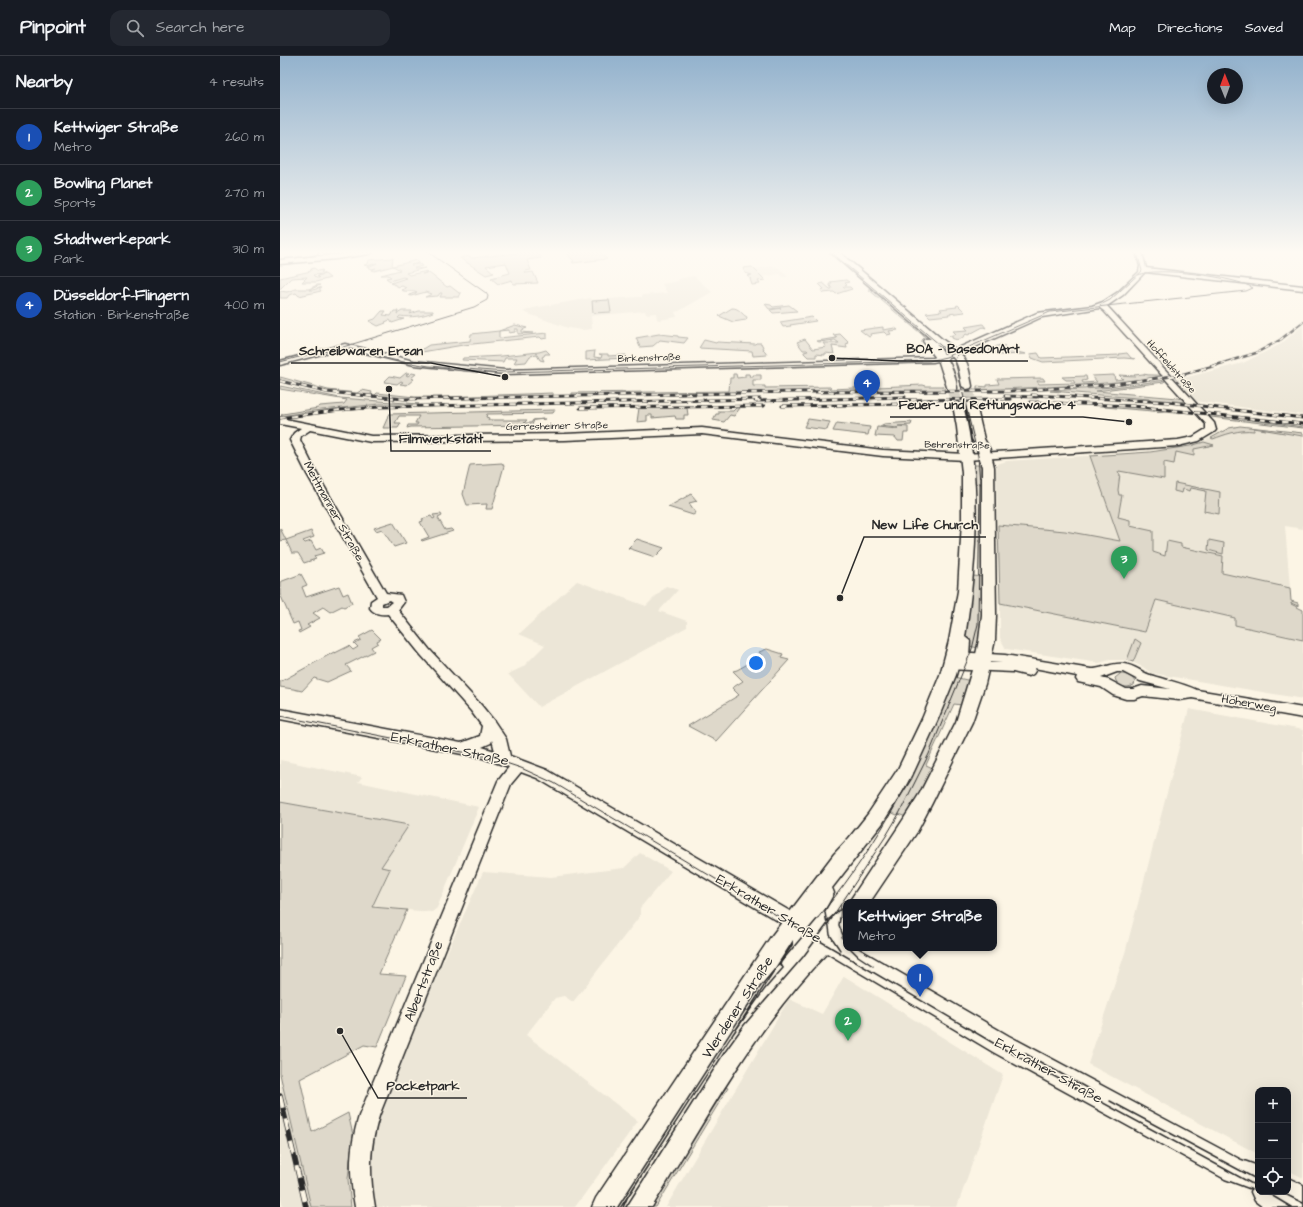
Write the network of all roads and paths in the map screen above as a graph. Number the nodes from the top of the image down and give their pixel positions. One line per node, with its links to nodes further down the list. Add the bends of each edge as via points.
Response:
1 (886, 306): 5 (main road)
2 (898, 306): 4 (main road)
3 (1101, 306): 4 (street, Birkenstraße, via 1053,311 1040,315); 12 (street, Hoffeldstraße)
4 (955, 352): 5 (street, Birkenstraße); 7 (main road, via 962,362)
5 (943, 358): 6 (street, Birkenstraße, via 505,372 414,363 345,346); 8 (main road)
6 (280, 363)
7 (967, 386)
8 (952, 388)
9 (958, 405): 15 (main road)
10 (970, 405): 16 (main road, via 978,439)
11 (280, 421): 13 (street, Gerresheimer Straße)
12 (1210, 423): 16 (street, Behrenstraße, via 1210,430 1196,439 1182,443)
13 (308, 427): 14 (street, Gerresheimer Straße, via 377,439 565,437); 28 (street, Mettmanner Straße, via 297,435 295,440 383,598 376,603 376,608 391,609)
14 (693, 431): 15 (street, Behrenstraße, via 882,453)
15 (966, 457): 16 (street, Behrenstraße); 19 (main road, via 968,522 963,606 967,616 961,647)
16 (986, 457): 17 (main road, via 989,584)
17 (987, 640): 18 (street, Höherweg, via 991,649); 20 (main road)
18 (1005, 658): 20 (street, Höherweg); 21 (street, Höherweg, via 1091,674)
19 (955, 660): 20 (main road, via 967,662); 31 (main road, via 930,720 898,784 876,819)
20 (980, 669): 23 (street, Höherweg, via 989,673 1013,668 1100,682); 32 (main road, via 964,722 926,798)
21 (1108, 671): 22 (street, Höherweg, via 1124,668 1133,670); 23 (street, via 1106,678)
22 (1141, 677): 24 (street, via 1144,684); 25 (street, Höherweg)
23 (1110, 686): 24 (street, Höherweg, via 1126,694)
24 (1142, 691): 25 (street, Höherweg)
25 (1195, 694): 26 (street, Höherweg)
26 (1303, 713)
27 (280, 714): 29 (street, Erkrather Straße)
28 (489, 725): 29 (street, via 486,739); 30 (street, Mettmanner Straße)
29 (460, 749): 30 (street, Erkrather Straße)
30 (512, 761): 34 (street, Erkrather Straße, via 546,776); 43 (street, Albertstraße, via 367,1121 360,1147 359,1164)
31 (856, 844): 34 (main road); 35 (main road, via 848,862 816,907 814,922)
32 (861, 899)
33 (843, 921): 35 (main road, Werdener Straße)
34 (794, 922): 35 (main road, Erkrather Straße); 36 (main road, Werdener Straße, via 805,938 803,948 757,1003); 44 (main road, Werdener Straße)
35 (824, 941): 36 (main road, Werdener Straße, via 806,958 774,997); 37 (main road, Erkrather Straße, via 1001,1044)
36 (746, 1037): 45 (main road, Werdener Straße)
37 (1234, 1170): 38 (main road, Erkrather Straße); 39 (main road, Erkrather Straße)
38 (1255, 1178)
39 (1255, 1186)
40 (1291, 1192): 42 (main road)
41 (1268, 1195): 46 (main road)
42 (1303, 1198)
43 (365, 1207)
44 (605, 1207)
45 (637, 1207)
46 (1285, 1207)

